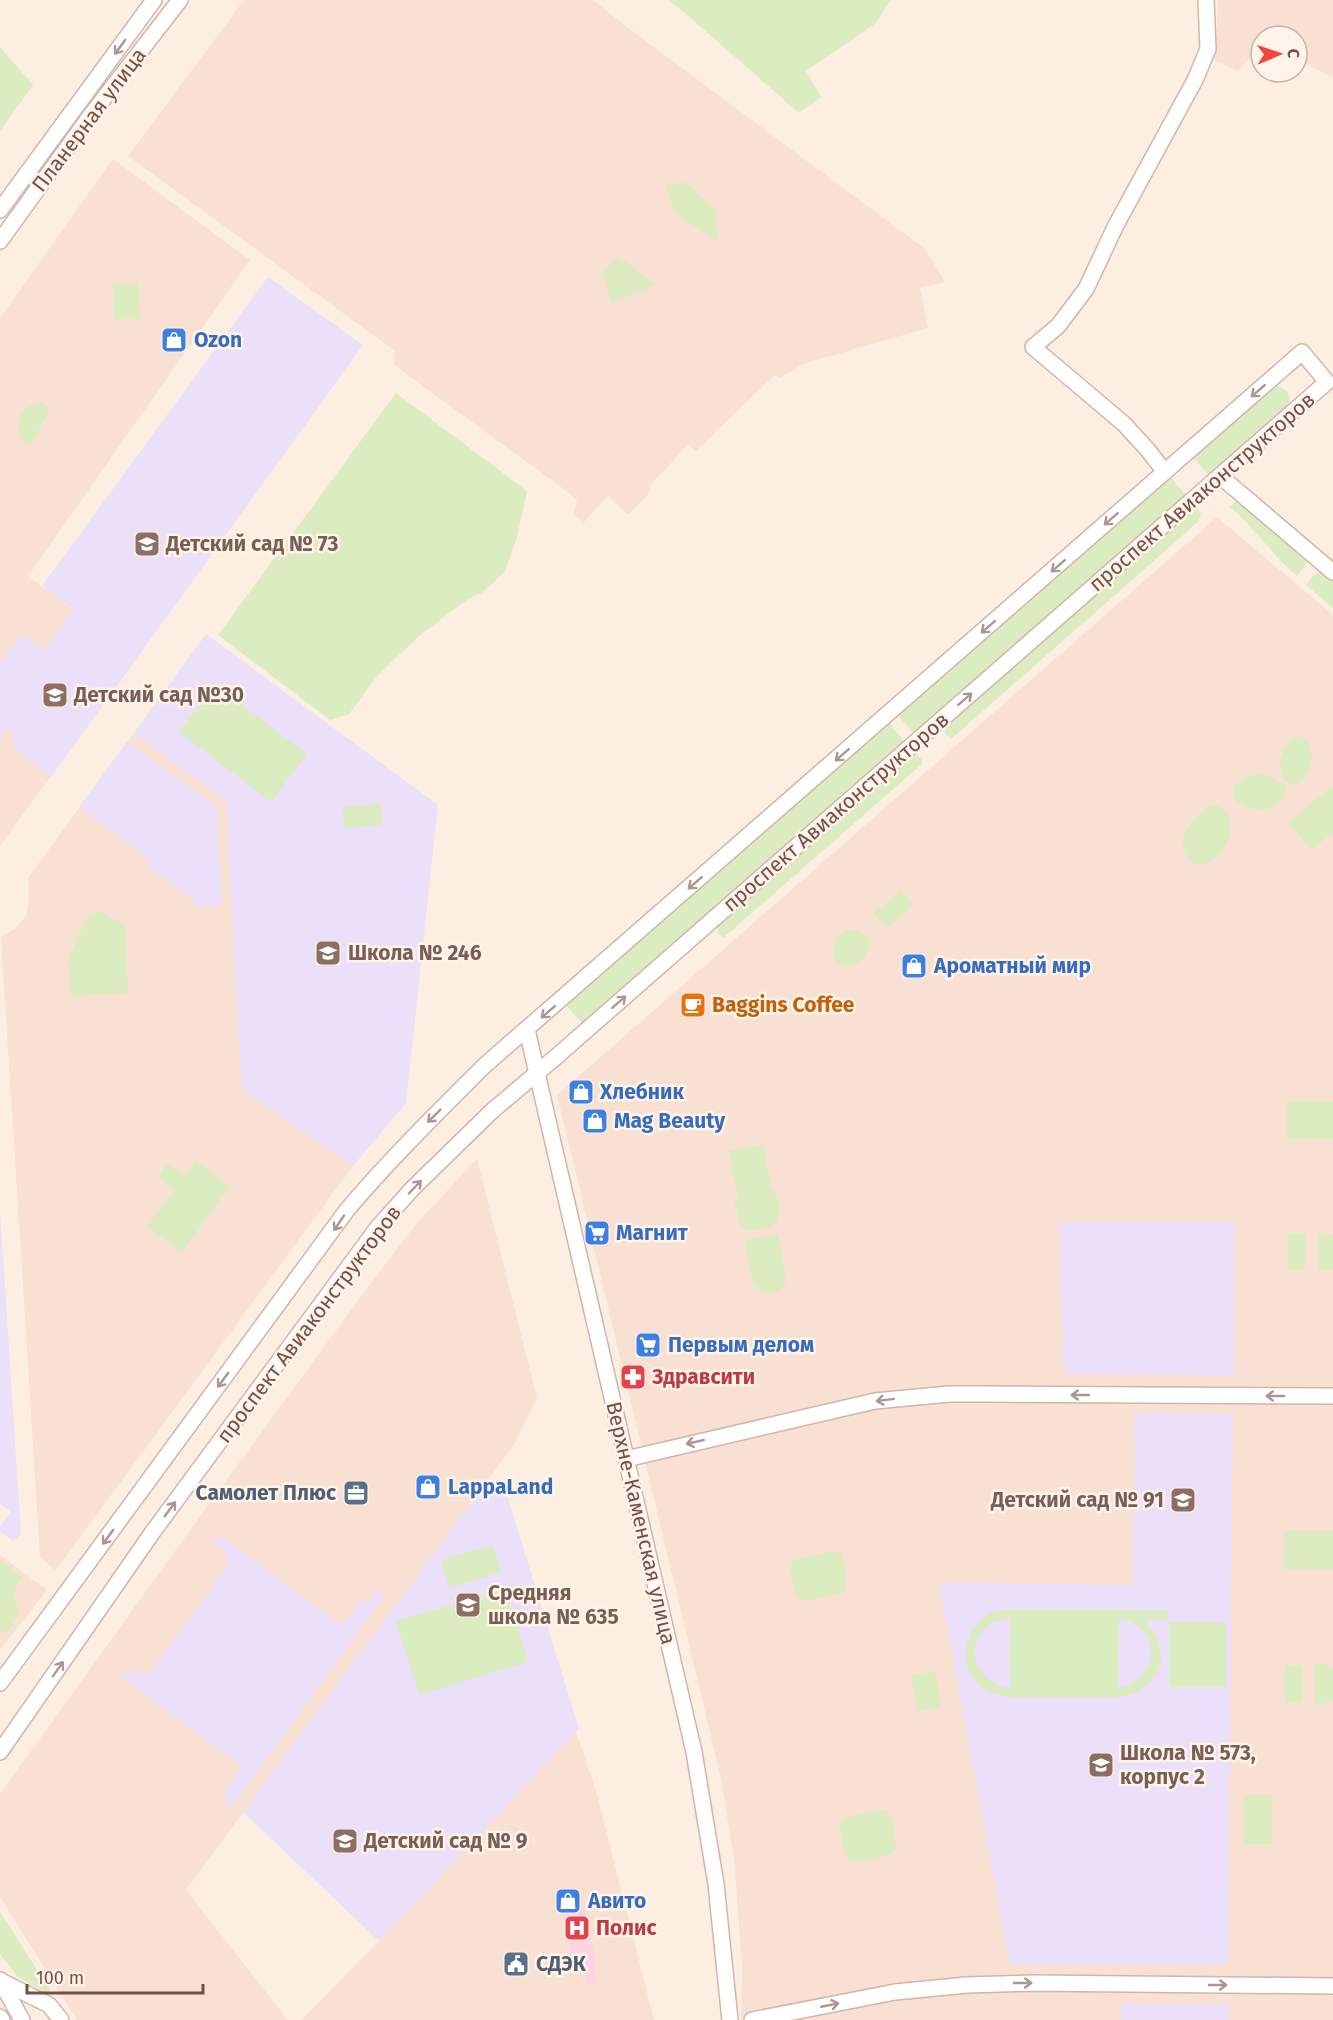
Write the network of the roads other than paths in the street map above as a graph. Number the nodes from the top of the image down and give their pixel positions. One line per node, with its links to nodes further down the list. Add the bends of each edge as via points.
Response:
1 (154, 0): 4 (street, Планерная улица, one-way to 4)
2 (180, 0): 5 (street, Планерная улица)
3 (1206, 0): 6 (street, via 1208,49 1195,80 1116,225 1086,290 1058,326 1033,347 1124,424)
4 (0, 210)
5 (0, 241)
6 (1165, 472): 7 (street, проспект Авиаконструкторов, one-way to 6, via 1327,382 1302,352); 9 (street, проспект Авиаконструкторов, one-way to 9)
7 (1220, 476): 8 (street); 10 (street, проспект Авиаконструкторов, one-way to 7)
8 (1333, 572)
9 (527, 1030): 10 (street, Верхне-Каменская улица); 13 (street, проспект Авиаконструкторов, one-way to 13, via 484,1066 347,1210)
10 (537, 1074): 12 (street, Верхне-Каменская улица); 14 (street, проспект Авиаконструкторов, one-way to 10, via 152,1533 378,1227 484,1119)
11 (1333, 1396): 12 (street, one-way to 12, via 949,1394 891,1399)
12 (626, 1459): 19 (street, Верхне-Каменская улица, via 696,1763 716,1884)
13 (0, 1683)
14 (0, 1752)
15 (0, 1980): 17 (street); 18 (street, via 49,2005)
16 (1333, 1986): 20 (street, one-way to 16, via 895,1992 967,1985)
17 (22, 2020)
18 (61, 2020)
19 (730, 2020)
20 (752, 2020)

